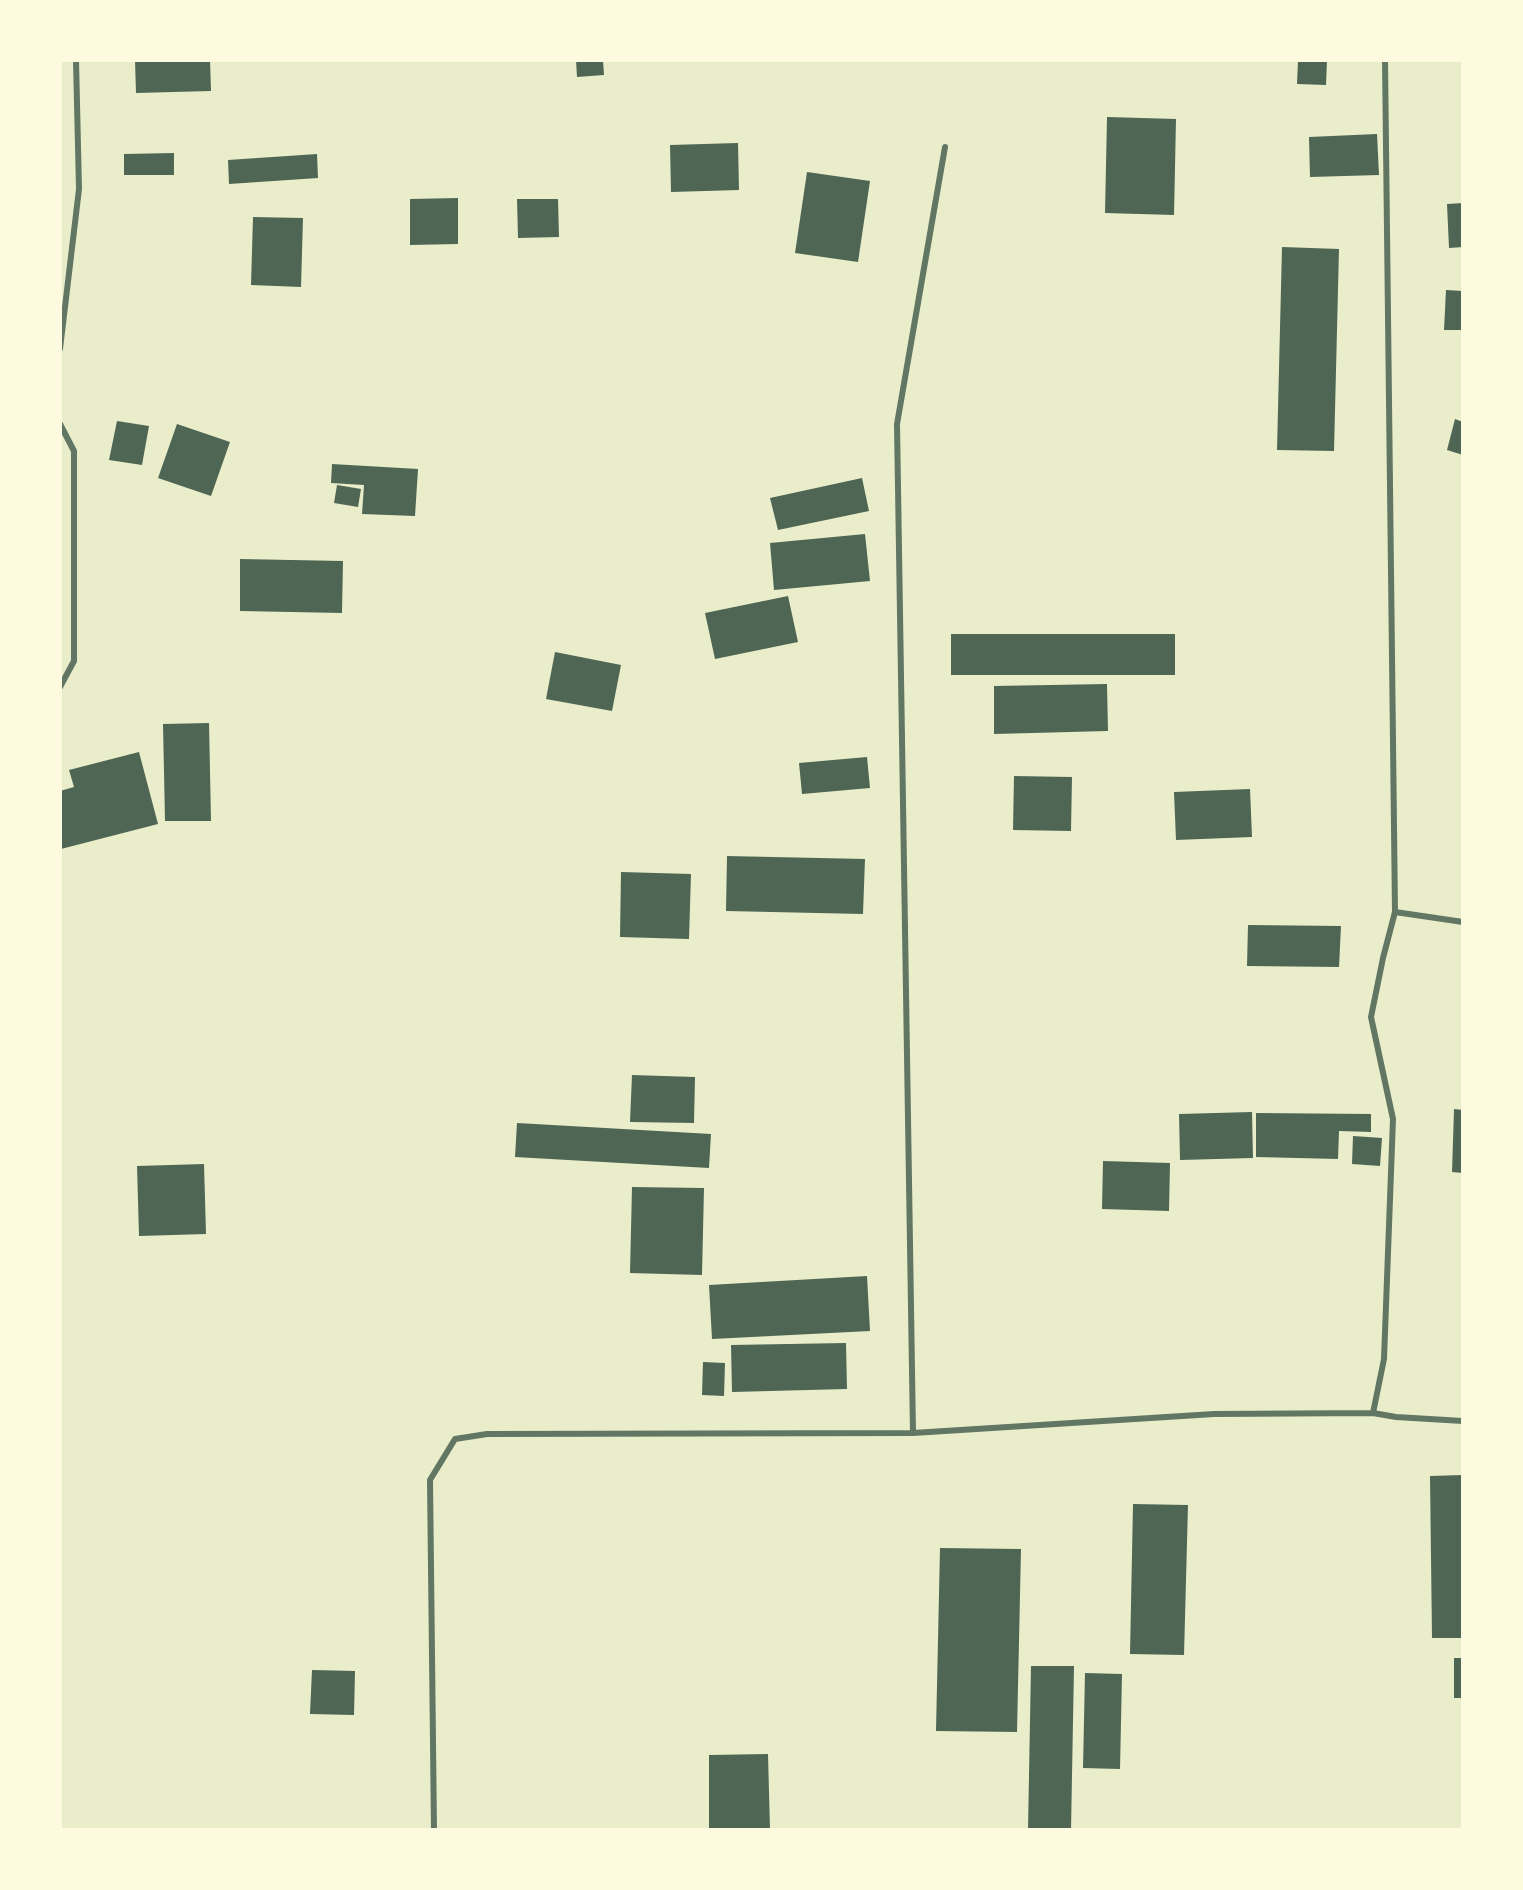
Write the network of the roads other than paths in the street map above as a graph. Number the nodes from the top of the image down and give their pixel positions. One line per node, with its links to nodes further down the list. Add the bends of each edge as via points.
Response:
1 (76, 60): 4 (street, via 79,189)
2 (1385, 60): 7 (street)
3 (945, 147): 11 (street, via 897,424)
4 (60, 350)
5 (60, 424): 6 (street, via 74,451 74,661)
6 (60, 687)
7 (1395, 912): 8 (street); 9 (street, via 1371,1017 1393,1119 1384,1359)
8 (1463, 922)
9 (1373, 1413): 10 (street); 11 (street, via 1214,1413)
10 (1463, 1422)
11 (913, 1433): 12 (street, via 487,1434 455,1438 430,1480)
12 (434, 1830)

